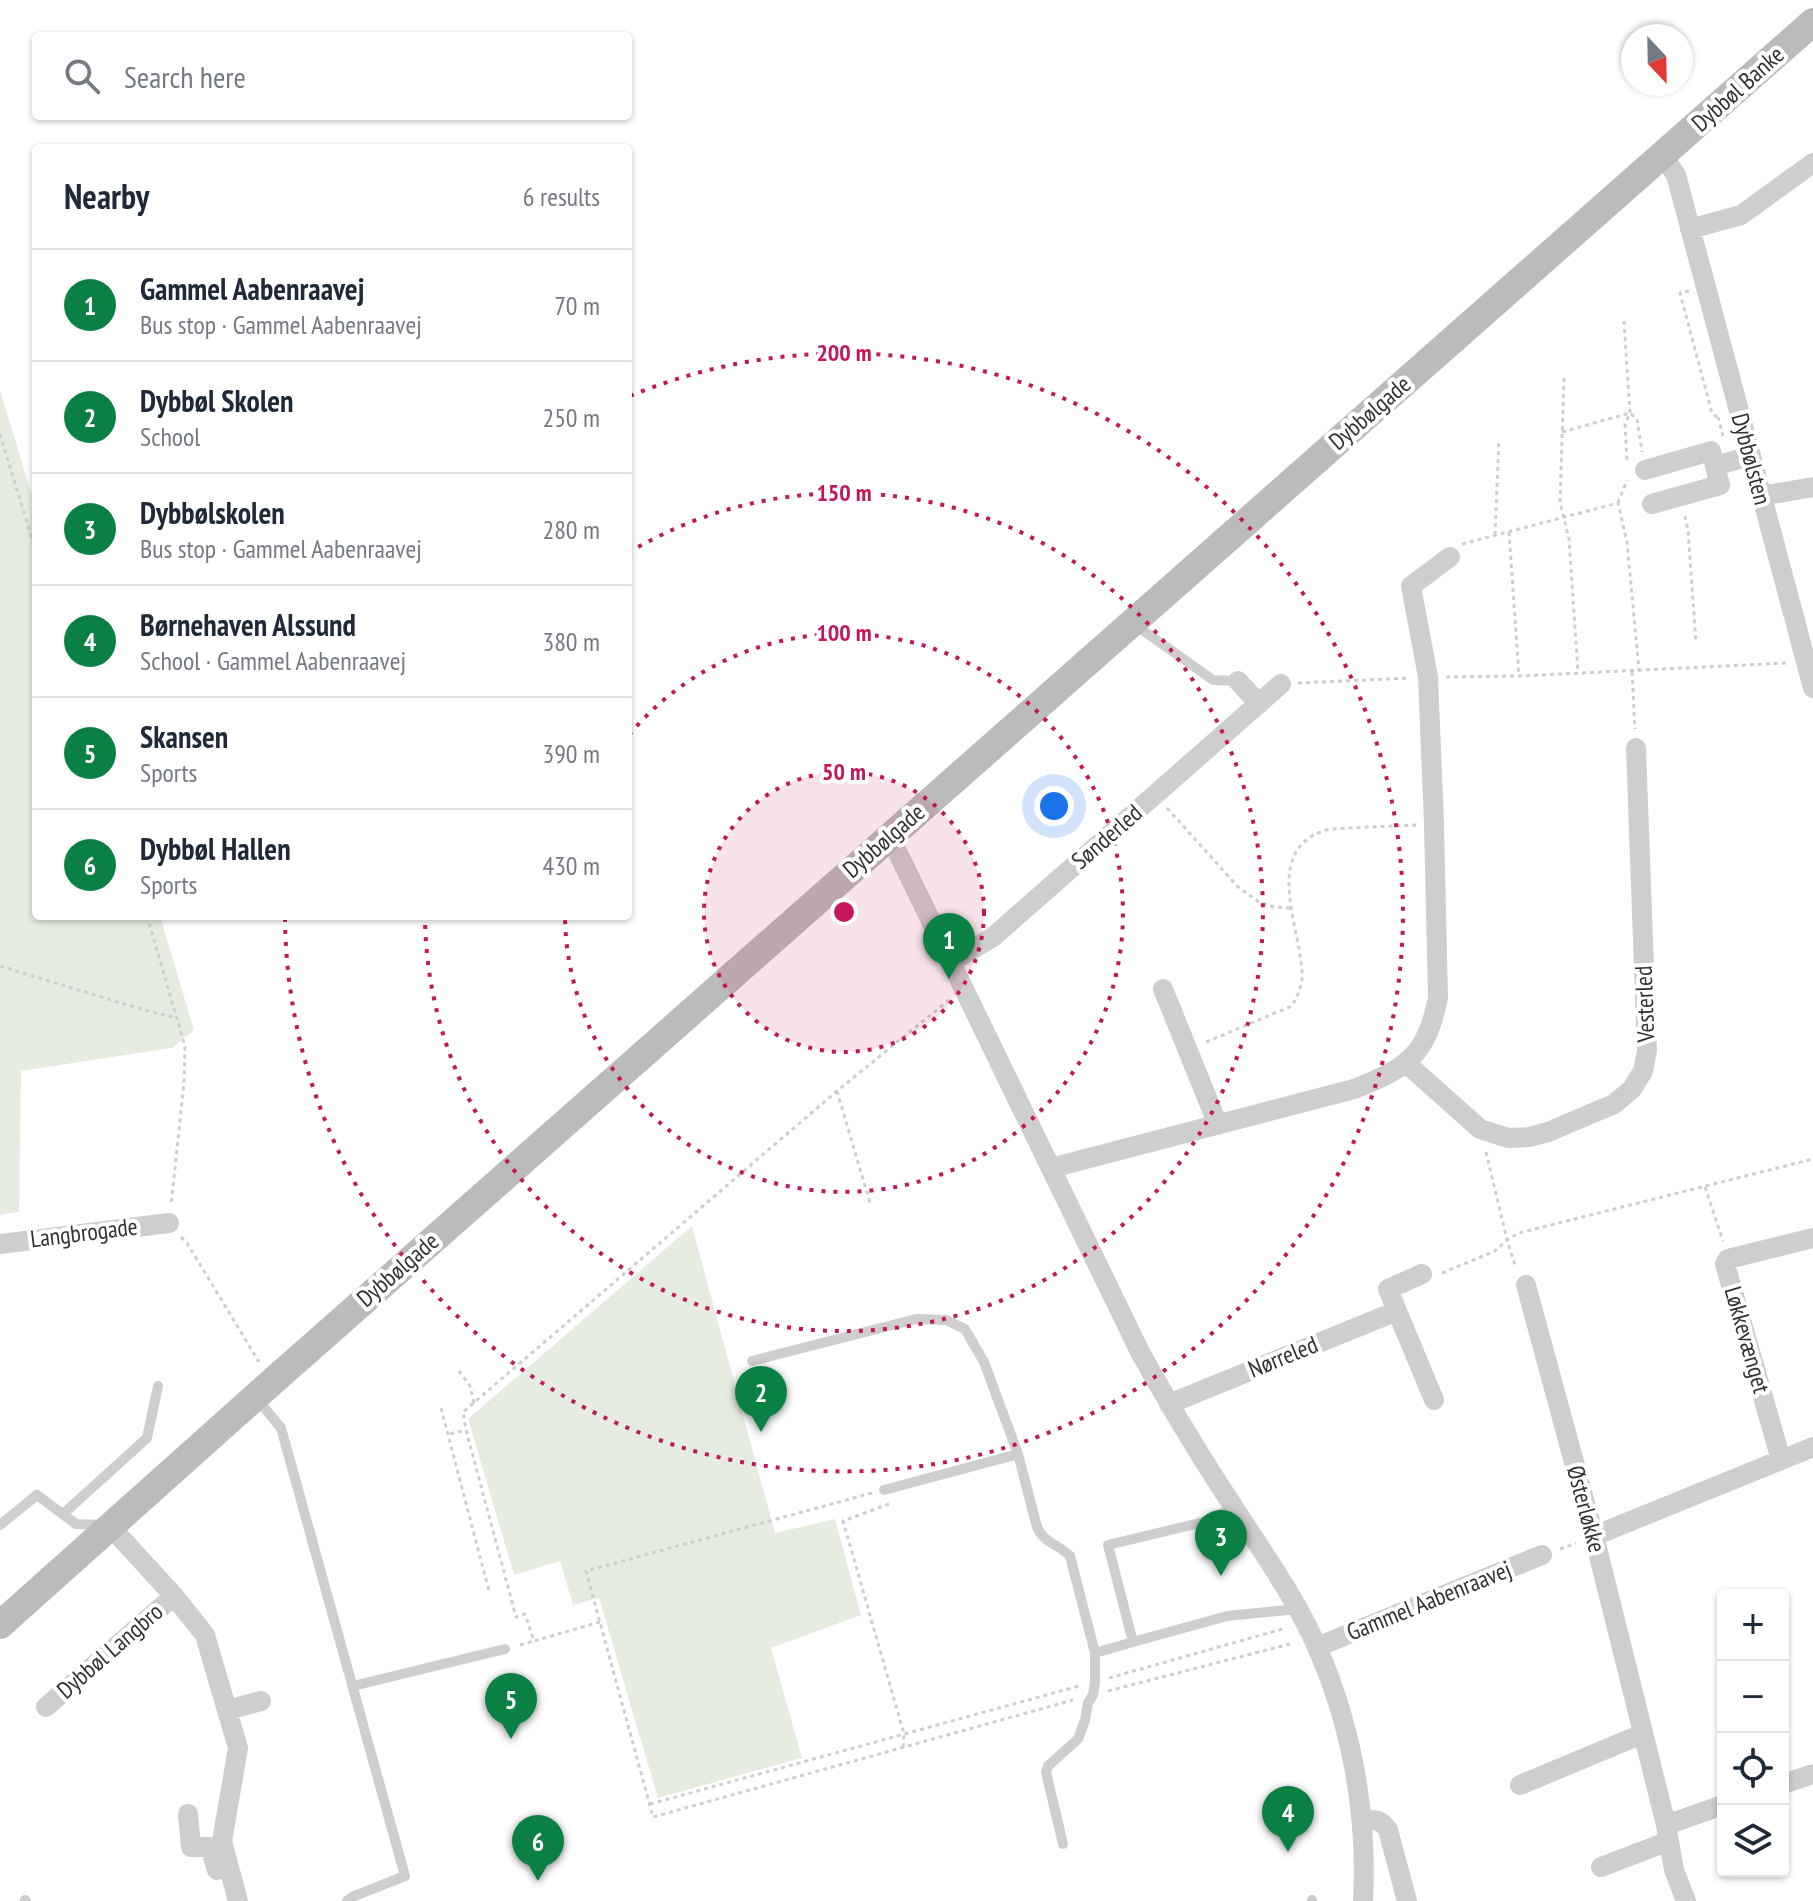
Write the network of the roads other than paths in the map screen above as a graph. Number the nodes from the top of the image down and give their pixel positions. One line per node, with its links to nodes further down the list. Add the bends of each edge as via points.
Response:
1 (1813, 22): 2 (street, Dybbøl Banke)
2 (1663, 156): 4 (street, Dybbølsten, via 1676,175); 12 (street, Dybbølgade)
3 (1813, 163): 4 (street, via 1741,215)
4 (1690, 229): 5 (street, Dybbølsten)
5 (1750, 456): 6 (street); 9 (street, Dybbølsten)
6 (1715, 466): 7 (street, via 1711,451); 10 (street, via 1720,485)
7 (1633, 471)
8 (1813, 487): 9 (street)
9 (1761, 496): 15 (street, Dybbølsten)
10 (1652, 504)
11 (1450, 557): 21 (street, via 1411,586 1428,677 1438,998 1425,1041)
12 (1132, 623): 13 (lane, via 1213,680); 18 (street, Dybbølgade)
13 (1238, 681): 16 (street)
14 (1281, 684): 16 (street, Sønderled)
15 (1813, 688)
16 (1259, 704): 19 (street, Sønderled, via 993,937)
17 (1636, 748): 21 (street, Vesterled, via 1647,1051 1632,1089 1614,1104 1548,1132 1508,1138 1480,1129)
18 (888, 837): 19 (street, Gammel Aabenraavej); 32 (street, Dybbølgade)
19 (951, 962): 23 (street, Gammel Aabenraavej)
20 (1163, 989): 22 (street)
21 (1406, 1063): 22 (street, via 1354,1089)
22 (1218, 1125): 23 (street)
23 (1051, 1168): 34 (street, Gammel Aabenraavej)
24 (169, 1223): 26 (street, Langbrogade)
25 (1813, 1238): 37 (street, Løkkevænget, via 1725,1264)
26 (0, 1244)
27 (1422, 1274): 29 (street, via 1388,1289)
28 (1526, 1285): 43 (street, Østerløkke)
29 (1397, 1311): 33 (street); 34 (street, Nørreled)
30 (752, 1361): 36 (lane, via 916,1319 946,1320 965,1329 984,1362)
31 (158, 1386): 40 (lane, via 147,1438)
32 (264, 1389): 42 (street, Dybbølgade); 52 (lane, via 281,1428)
33 (1434, 1400)
34 (1169, 1404): 39 (street, Gammel Aabenraavej)
35 (1813, 1447): 37 (street)
36 (1018, 1454): 38 (lane); 51 (lane, via 1041,1537 1070,1556)
37 (1781, 1460): 43 (street)
38 (884, 1490)
39 (1234, 1508): 46 (street, Gammel Aabenraavej); 49 (lane, via 1204,1522 1108,1545)
40 (63, 1514): 41 (lane, via 37,1495); 42 (lane, via 76,1524)
41 (0, 1525)
42 (110, 1526): 45 (street, Dybbøl Langbro); 47 (street, Dybbølgade)
43 (1594, 1536): 56 (street, Østerløkke)
44 (1542, 1555): 48 (street, Gammel Aabenraavej)
45 (174, 1596): 54 (street, Dybbøl Langbro); 55 (street, Dybbøl Langbro, via 205,1635)
46 (1298, 1609): 48 (street, Gammel Aabenraavej); 49 (lane, via 1227,1616)
47 (0, 1625)
48 (1314, 1640): 62 (street, Gammel Aabenraavej, via 1347,1731)
49 (1133, 1642): 51 (lane)
50 (505, 1649): 52 (lane)
51 (1095, 1653): 64 (lane, via 1093,1695 1078,1739 1046,1772)
52 (353, 1686): 68 (lane, via 405,1876)
53 (261, 1701): 55 (street)
54 (46, 1707)
55 (227, 1710): 67 (street, Dybbøl Langbro, via 238,1748 222,1841)
56 (1642, 1734): 59 (street); 63 (street, Østerløkke)
57 (1813, 1774): 58 (street)
58 (1789, 1782)
59 (1520, 1785)
60 (1717, 1808): 63 (street)
61 (188, 1814): 66 (street, via 191,1847 210,1847)
62 (1362, 1820): 69 (street, Gammel Aabenraavej); 70 (street, via 1383,1822 1388,1830)
63 (1668, 1833): 65 (street); 71 (street, Østerløkke)
64 (1063, 1844)
65 (1601, 1867)
66 (225, 1901)
67 (238, 1901)
68 (347, 1901)
69 (1363, 1901)
70 (1407, 1901)
71 (1686, 1901)

